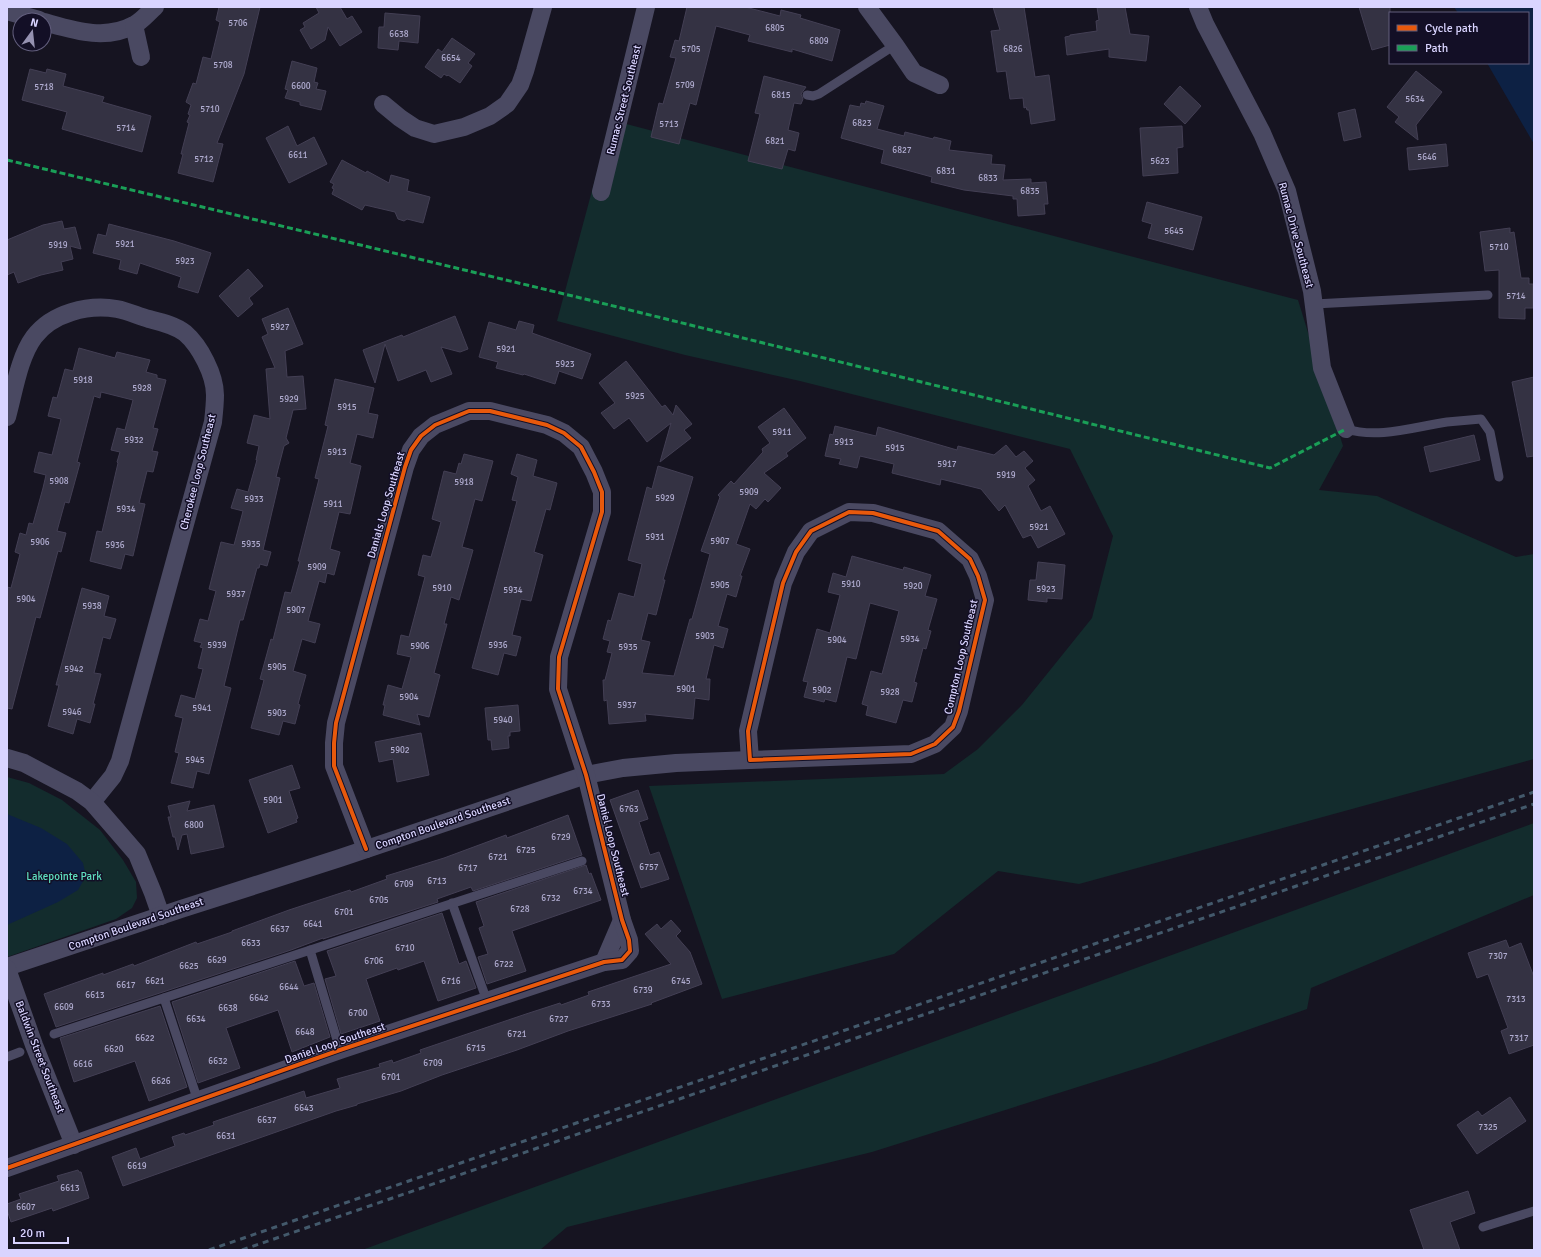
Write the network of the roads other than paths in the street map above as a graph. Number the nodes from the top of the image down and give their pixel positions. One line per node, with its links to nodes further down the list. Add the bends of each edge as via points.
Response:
1 (155, 7): 7 (street)
2 (543, 7): 12 (street, via 520,85 507,104 490,116 464,127 434,134 416,128)
3 (646, 7): 13 (street, Rumac Street Southeast)
4 (867, 7): 8 (street)
5 (1198, 7): 15 (street, Rumac Drive Southeast, via 1262,133 1287,191)
6 (52, 24): 7 (street, via 91,34 111,34)
7 (134, 25): 9 (street)
8 (896, 45): 10 (street, via 914,74); 11 (lane, via 819,94)
9 (141, 57)
10 (940, 85)
11 (807, 96)
12 (383, 104)
13 (601, 192)
14 (1488, 295): 15 (lane)
15 (1314, 304): 17 (street, Rumac Drive Southeast, via 1322,368)
16 (7, 417): 22 (street, Cherokee Loop Southeast, via 23,358 34,337 52,320 73,311 116,309 173,326 186,334 199,349 210,370 214,388 213,422 120,761 113,776)
17 (1346, 429): 18 (lane, via 1360,433 1393,432 1481,419 1490,432)
18 (1499, 477)
19 (7, 758): 22 (street, via 24,763 77,791)
20 (750, 760): 20 (street, Compton Loop Southeast, via 748,732 782,583 796,552 811,531 849,512 873,513 938,532 970,559 985,600 959,711 953,727 935,744 911,754); 21 (street, Compton Boulevard Southeast, via 676,763 623,768)
21 (586, 775): 23 (street, Compton Boulevard Southeast); 23 (street, Danials Loop Southeast, via 558,689 559,657 602,512 602,492 581,447 564,433 547,425 490,411 470,410 435,425 421,436 411,450 336,723 334,766); 30 (street, Daniel Loop Southeast, via 630,951 622,960 604,962)
22 (92, 802): 26 (street, via 137,854)
23 (366, 849): 26 (street, Compton Boulevard Southeast)
24 (582, 861): 25 (lane)
25 (452, 903): 27 (lane); 30 (lane)
26 (161, 916): 28 (street, Compton Boulevard Southeast)
27 (310, 950): 29 (lane); 32 (lane)
28 (7, 968): 36 (street, Baldwin Street Southeast, via 34,1045)
29 (164, 998): 31 (lane); 35 (lane)
30 (487, 1001): 32 (street, Daniel Loop Southeast)
31 (54, 1034)
32 (340, 1050): 35 (street, Daniel Loop Southeast)
33 (20, 1052): 34 (lane)
34 (7, 1057)
35 (198, 1101): 36 (street, Daniel Loop Southeast)
36 (74, 1145): 37 (street, Daniel Loop Southeast)
37 (7, 1168)
38 (1534, 1211): 39 (lane)
39 (1483, 1227)

